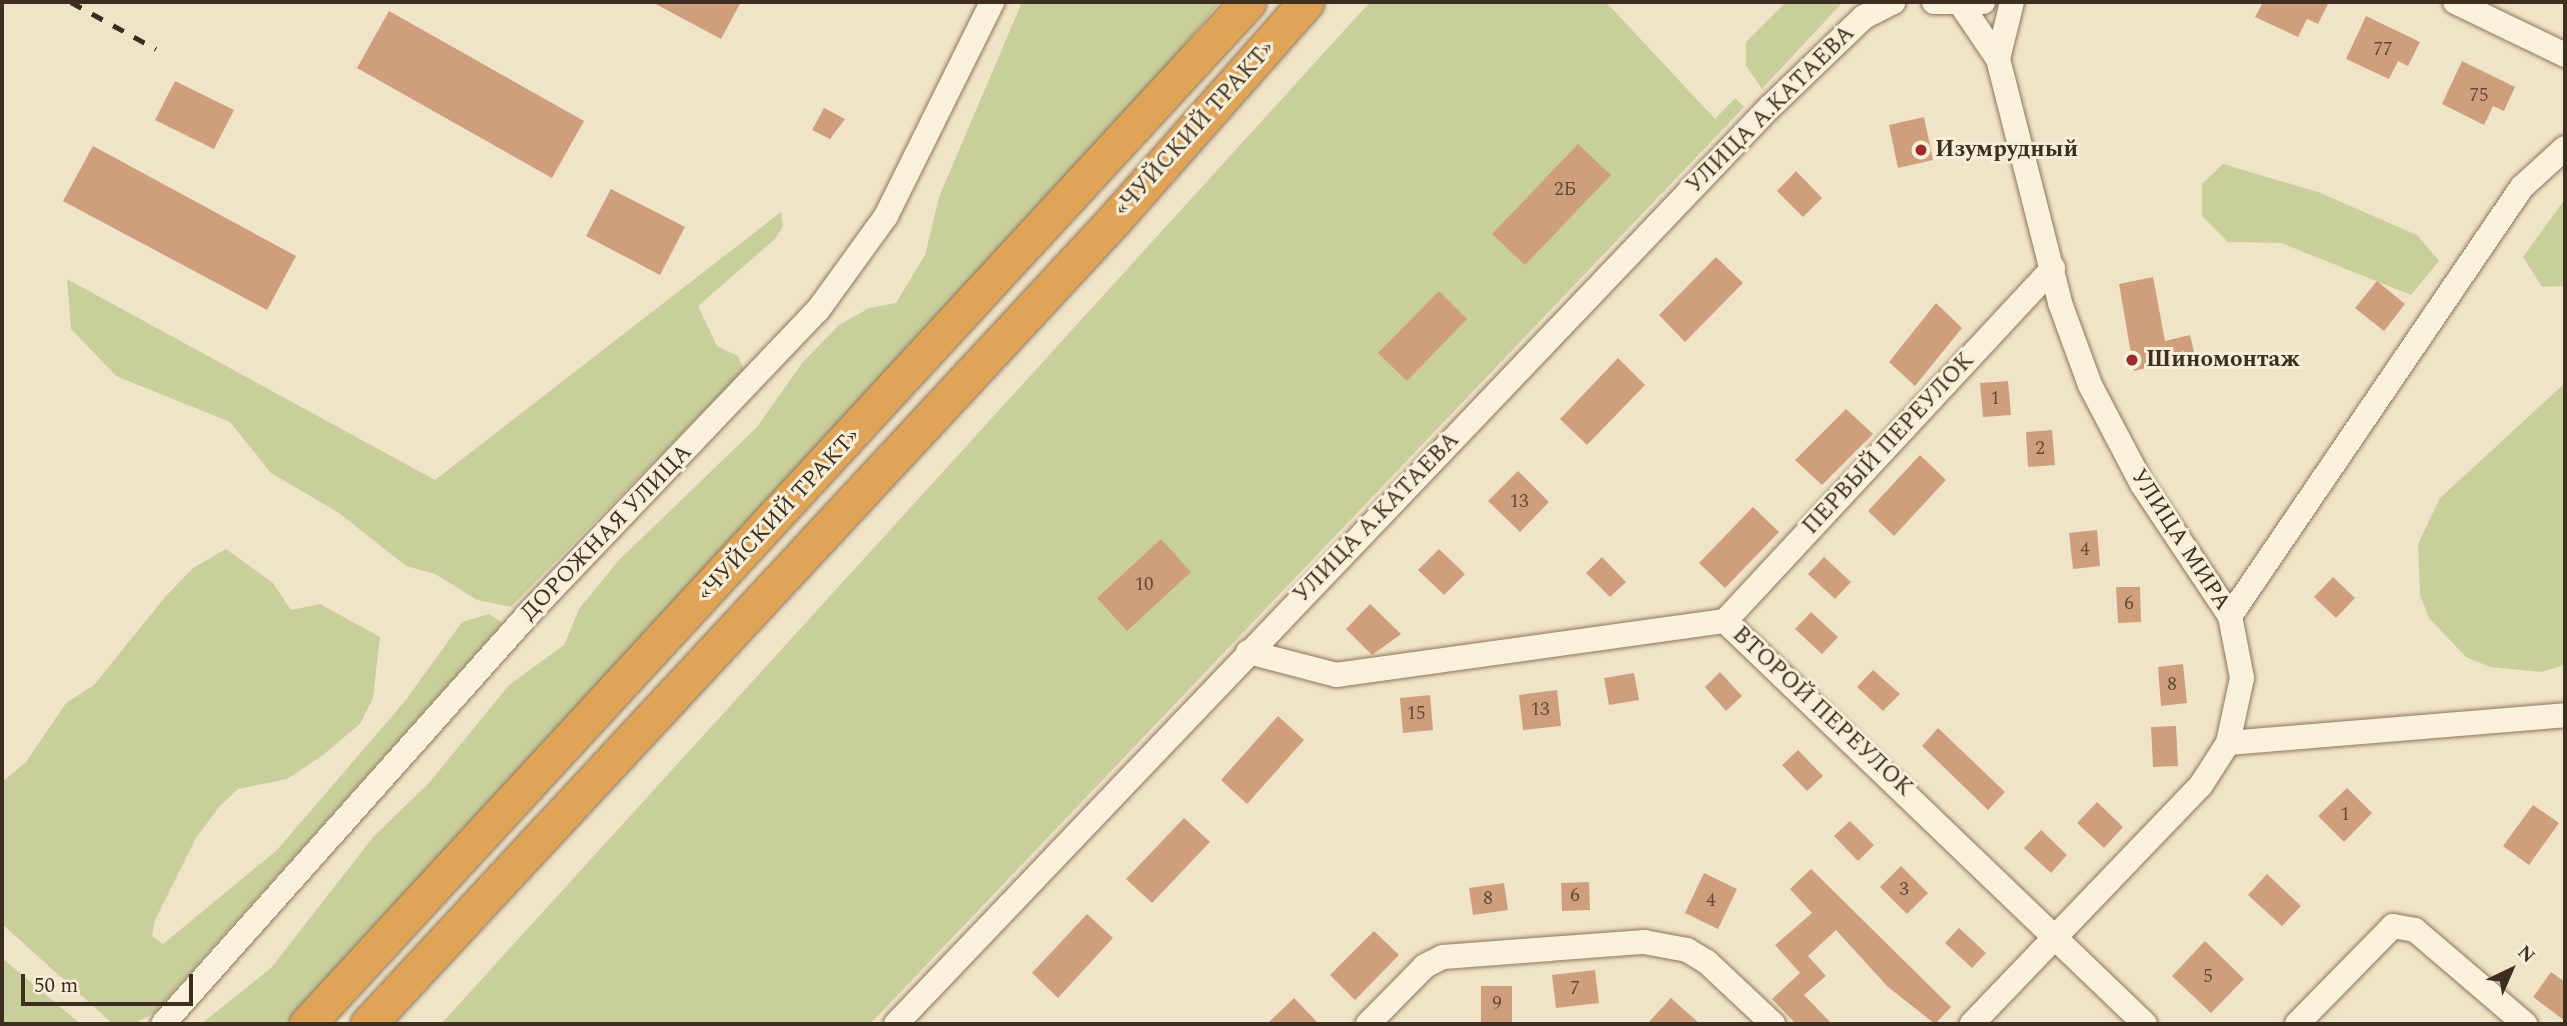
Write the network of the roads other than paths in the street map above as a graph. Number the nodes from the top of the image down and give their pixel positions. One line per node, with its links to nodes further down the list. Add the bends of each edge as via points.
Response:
1 (992, 2): 20 (street, ДОРОЖНАЯ УЛИЦА, via 886,216 817,310 532,610)
2 (1248, 2): 21 (highway, «ЧУЙСКИЙ ТРАКТ»)
3 (1306, 2): 22 (highway, «ЧУЙСКИЙ ТРАКТ», via 1114,220)
4 (1893, 2): 9 (street, УЛИЦА А.КАТАЕВА)
5 (1934, 2): 8 (street)
6 (2012, 2): 11 (street, УЛИЦА МИРА)
7 (2455, 2): 10 (street)
8 (1973, 4): 11 (street, УЛИЦА МИРА)
9 (1867, 9): 16 (street, УЛИЦА А.КАТАЕВА)
10 (2565, 55)
11 (1998, 59): 13 (street, УЛИЦА МИРА)
12 (2565, 149): 14 (street, via 2522,187)
13 (2053, 268): 14 (street, УЛИЦА МИРА, via 2073,343 2109,426); 15 (street, ПЕРВЫЙ ПЕРЕУЛОК)
14 (2230, 616): 18 (street, УЛИЦА МИРА, via 2242,678)
15 (1726, 621): 16 (street, ВТОРОЙ ПЕРЕУЛОК, via 1336,675); 19 (street, ВТОРОЙ ПЕРЕУЛОК)
16 (1248, 652): 23 (street, УЛИЦА А.КАТАЕВА)
17 (2565, 715): 18 (street)
18 (2228, 743): 19 (street, УЛИЦА МИРА, via 2201,785)
19 (2058, 936): 26 (street, УЛИЦА МИРА); 27 (street, ВТОРОЙ ПЕРЕУЛОК)
20 (163, 1024)
21 (307, 1024)
22 (368, 1024)
23 (896, 1024)
24 (1368, 1024): 25 (street, via 1425,966 1443,957 1644,942 1686,950 1707,962)
25 (1773, 1024)
26 (1972, 1024)
27 (2145, 1024)
28 (2297, 1024): 29 (street, via 2393,926 2415,930)
29 (2525, 1024)

